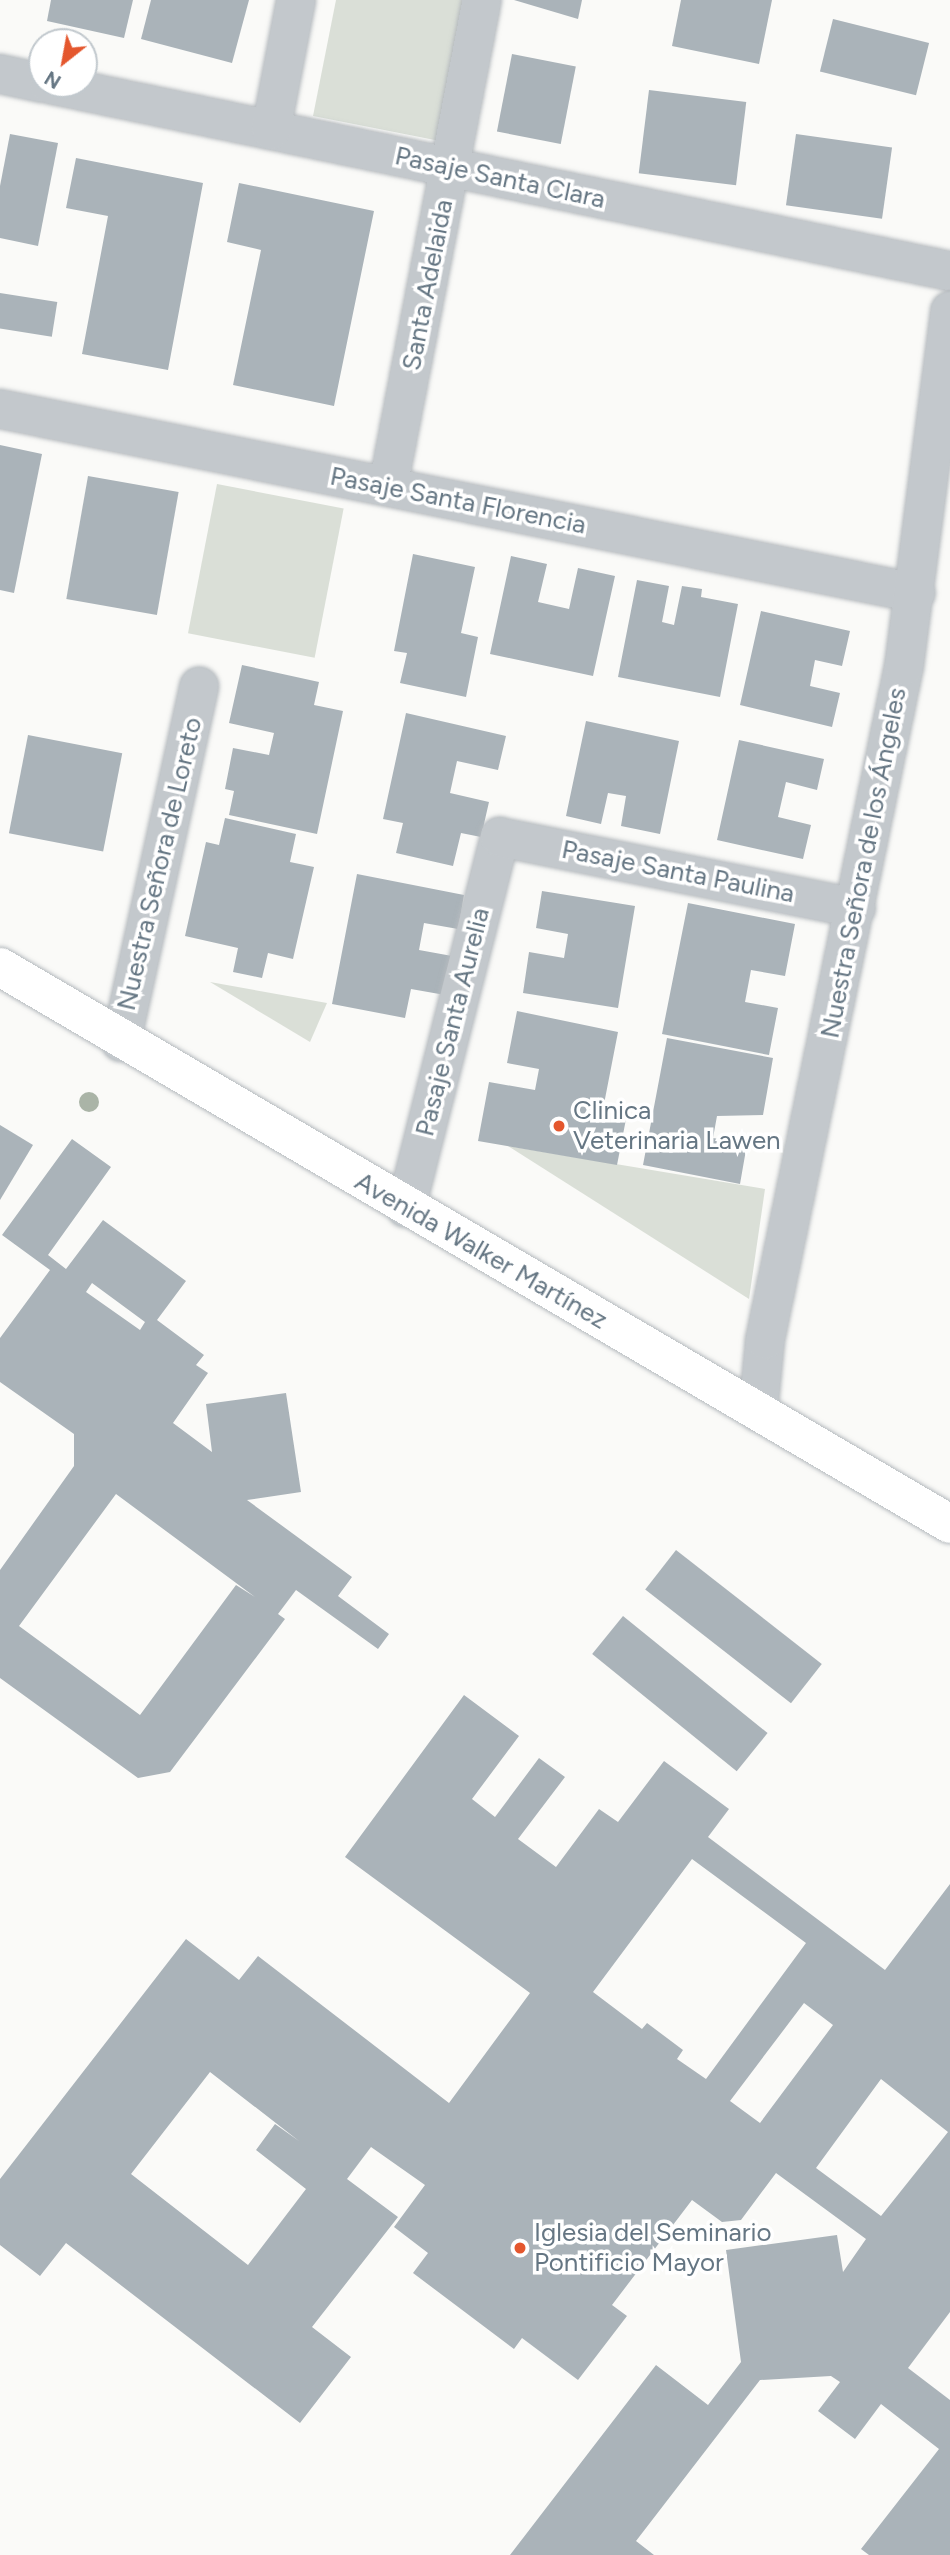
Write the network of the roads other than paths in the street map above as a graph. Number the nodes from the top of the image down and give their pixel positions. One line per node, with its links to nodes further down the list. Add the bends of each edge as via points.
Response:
1 (296, 0): 6 (street)
2 (482, 0): 7 (street, Santa Adelaida)
3 (0, 74): 4 (street)
4 (28, 80)
5 (98, 94): 6 (street, Pasaje Santa Clara)
6 (271, 130): 7 (street, Pasaje Santa Clara)
7 (451, 167): 8 (street, Pasaje Santa Clara); 11 (street, Santa Adelaida)
8 (950, 271)
9 (950, 312): 12 (street, Nuestra Señora de los Ángeles)
10 (0, 409): 11 (street, Pasaje Santa Florencia)
11 (388, 487): 12 (street, Pasaje Santa Florencia)
12 (916, 593): 15 (street, Nuestra Señora de los Ángeles)
13 (199, 686): 17 (street, Nuestra Señora de Loreto)
14 (500, 837): 15 (street, Pasaje Santa Paulina); 18 (street, Pasaje Santa Aurelia)
15 (856, 908): 19 (street, Nuestra Señora de los Ángeles, via 765,1340)
16 (4, 974): 17 (main road, Avenida Walker Martínez)
17 (121, 1042): 18 (main road, Avenida Walker Martínez)
18 (406, 1208): 19 (main road, Avenida Walker Martínez)
19 (758, 1412): 20 (main road, Avenida Walker Martínez)
20 (950, 1524)

